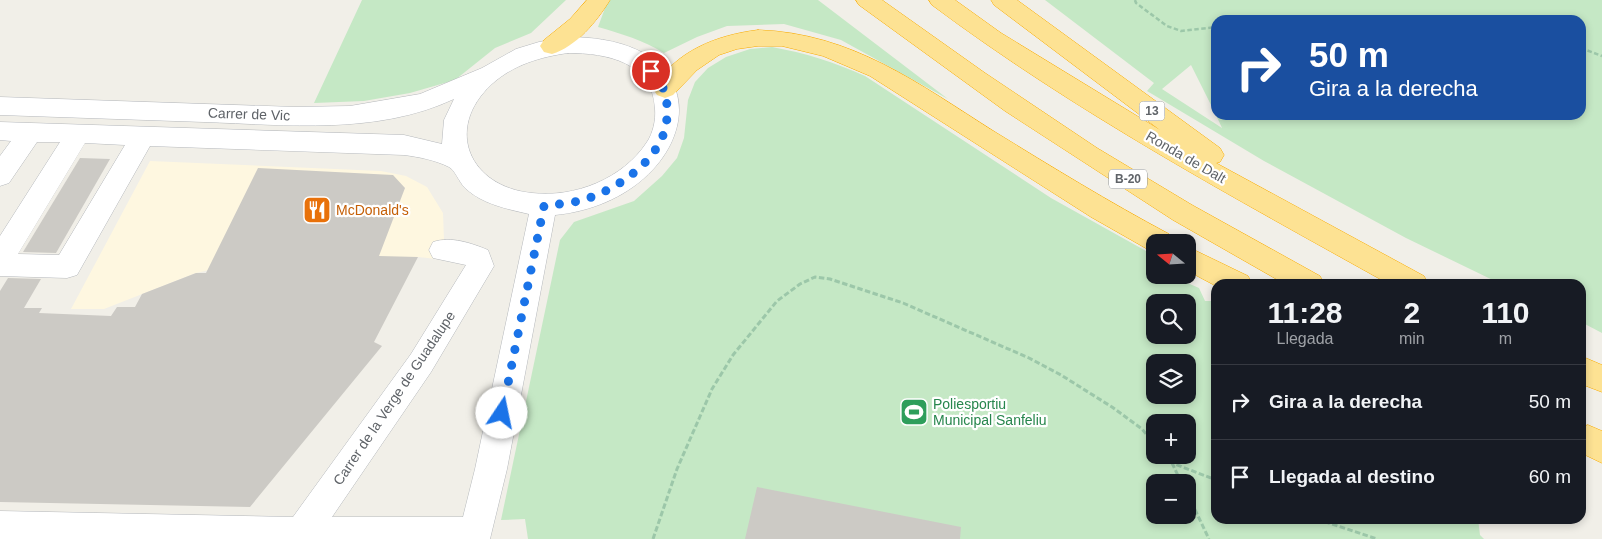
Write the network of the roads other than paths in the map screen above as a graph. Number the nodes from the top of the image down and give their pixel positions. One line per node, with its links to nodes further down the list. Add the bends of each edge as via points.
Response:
1 (599, 0): 5 (highway, via 570,34)
2 (867, 0): 23 (highway, B-20, via 952,64 1043,124 1165,202)
3 (940, 0): 16 (highway, Ronda de Dalt, via 993,39 1063,83 1192,162)
4 (1002, 0): 16 (highway, 13)
5 (552, 46): 6 (street, via 516,58); 7 (street, via 593,45 620,51 643,63)
6 (491, 73): 8 (street, Carrer de Vic, via 425,102 350,114 295,116); 13 (street, via 470,92 457,114 452,138)
7 (664, 89): 15 (street, via 668,100 667,121 659,145 641,166 619,184 590,198); 17 (highway, via 688,65 725,43 761,37 816,45 878,70 1100,210)
8 (0, 106)
9 (0, 132): 10 (street, Carrer de Vic)
10 (30, 132): 11 (street, Carrer de Vic); 14 (street)
11 (78, 134): 12 (street, Carrer de Vic); 19 (street)
12 (143, 136): 13 (street, Carrer de Vic, via 404,145); 21 (street, via 67,267)
13 (458, 160): 15 (street, via 472,179 496,195 523,204)
14 (0, 176)
15 (544, 206): 28 (street)
16 (1302, 223): 24 (highway, Ronda de Dalt)
17 (1146, 235)
18 (443, 250): 29 (street, Carrer de la Verge de Guadalupe, via 469,254 478,258 480,266 421,363)
19 (0, 260)
20 (1196, 262): 22 (highway)
21 (0, 265)
22 (1228, 279)
23 (1301, 279)
24 (1405, 279)
25 (1586, 371): 26 (highway)
26 (1602, 379)
27 (0, 527): 29 (street)
28 (475, 536): 29 (street)
29 (299, 537)

